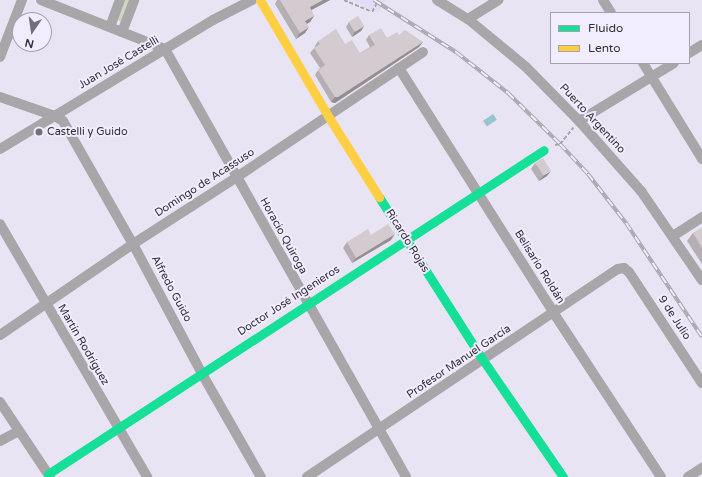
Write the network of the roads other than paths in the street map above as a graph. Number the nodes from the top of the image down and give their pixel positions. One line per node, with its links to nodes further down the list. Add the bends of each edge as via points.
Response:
1 (22, 0): 18 (street)
2 (41, 0): 12 (street)
3 (120, 0): 12 (street)
4 (134, 0): 13 (street)
5 (252, 0): 15 (street, Juan José Castelli, via 212,20)
6 (260, 0): 25 (street, Ricardo Rojas)
7 (437, 0): 11 (street, Puerto Argentino)
8 (499, 0): 11 (street)
9 (603, 0): 10 (street)
10 (610, 12)
11 (468, 19): 26 (street, Puerto Argentino, via 526,67)
12 (110, 27): 13 (street)
13 (122, 32): 15 (street)
14 (702, 45): 17 (street)
15 (165, 49): 24 (street, Juan José Castelli); 30 (street, Horacio Quiroga)
16 (423, 52): 21 (street, Domingo de Acassuso)
17 (690, 52)
18 (0, 57)
19 (644, 64): 22 (street)
20 (672, 64): 22 (street)
21 (399, 68): 25 (street, Domingo de Acassuso); 31 (street, Belisario Roldán)
22 (652, 77): 26 (street); 29 (street)
23 (0, 97): 24 (street)
24 (55, 116): 27 (street, Juan José Castelli); 36 (street, Alfredo Guido, via 63,121)
25 (328, 116): 30 (street, Domingo de Acassuso); 35 (street, Ricardo Rojas)
26 (579, 121): 34 (street, Puerto Argentino, via 641,191)
27 (0, 149)
28 (544, 150): 31 (street, Doctor José Ingenieros)
29 (702, 159)
30 (237, 177): 36 (street, Domingo de Acassuso); 39 (street, Horacio Quiroga)
31 (477, 192): 35 (street, Doctor José Ingenieros); 41 (street, Belisario Roldán)
32 (702, 217): 34 (street)
33 (0, 224): 40 (street, Martín Rodríguez)
34 (673, 236): 38 (street, Puerto Argentino)
35 (406, 239): 39 (street, Doctor José Ingenieros); 43 (street, Ricardo Rojas)
36 (133, 244): 40 (street, Domingo de Acassuso); 44 (street, Alfredo Guido)
37 (624, 268): 41 (street, Profesor Manuel García, via 618,269); 45 (street, 9 de Julio)
38 (702, 280)
39 (307, 303): 44 (street, Doctor José Ingenieros); 48 (street, Horacio Quiroga)
40 (45, 305): 42 (street, Domingo de Acassuso); 47 (street, Martín Rodríguez)
41 (553, 312): 43 (street, Profesor Manuel García); 58 (street, Belisario Roldán)
42 (0, 336)
43 (484, 360): 48 (street, Profesor Manuel García); 57 (street, Ricardo Rojas)
44 (201, 372): 47 (street, Doctor José Ingenieros); 54 (street, Alfredo Guido)
45 (702, 383)
46 (0, 402): 49 (street)
47 (117, 428): 52 (street, Doctor José Ingenieros); 53 (street, Martín Rodríguez)
48 (379, 430): 55 (street, Profesor Manuel García); 56 (street, Horacio Quiroga)
49 (19, 431): 50 (street); 52 (street)
50 (0, 441)
51 (702, 468): 59 (street)
52 (49, 475)
53 (147, 477)
54 (261, 477)
55 (307, 477)
56 (406, 477)
57 (563, 477)
58 (661, 477)
59 (688, 477)

